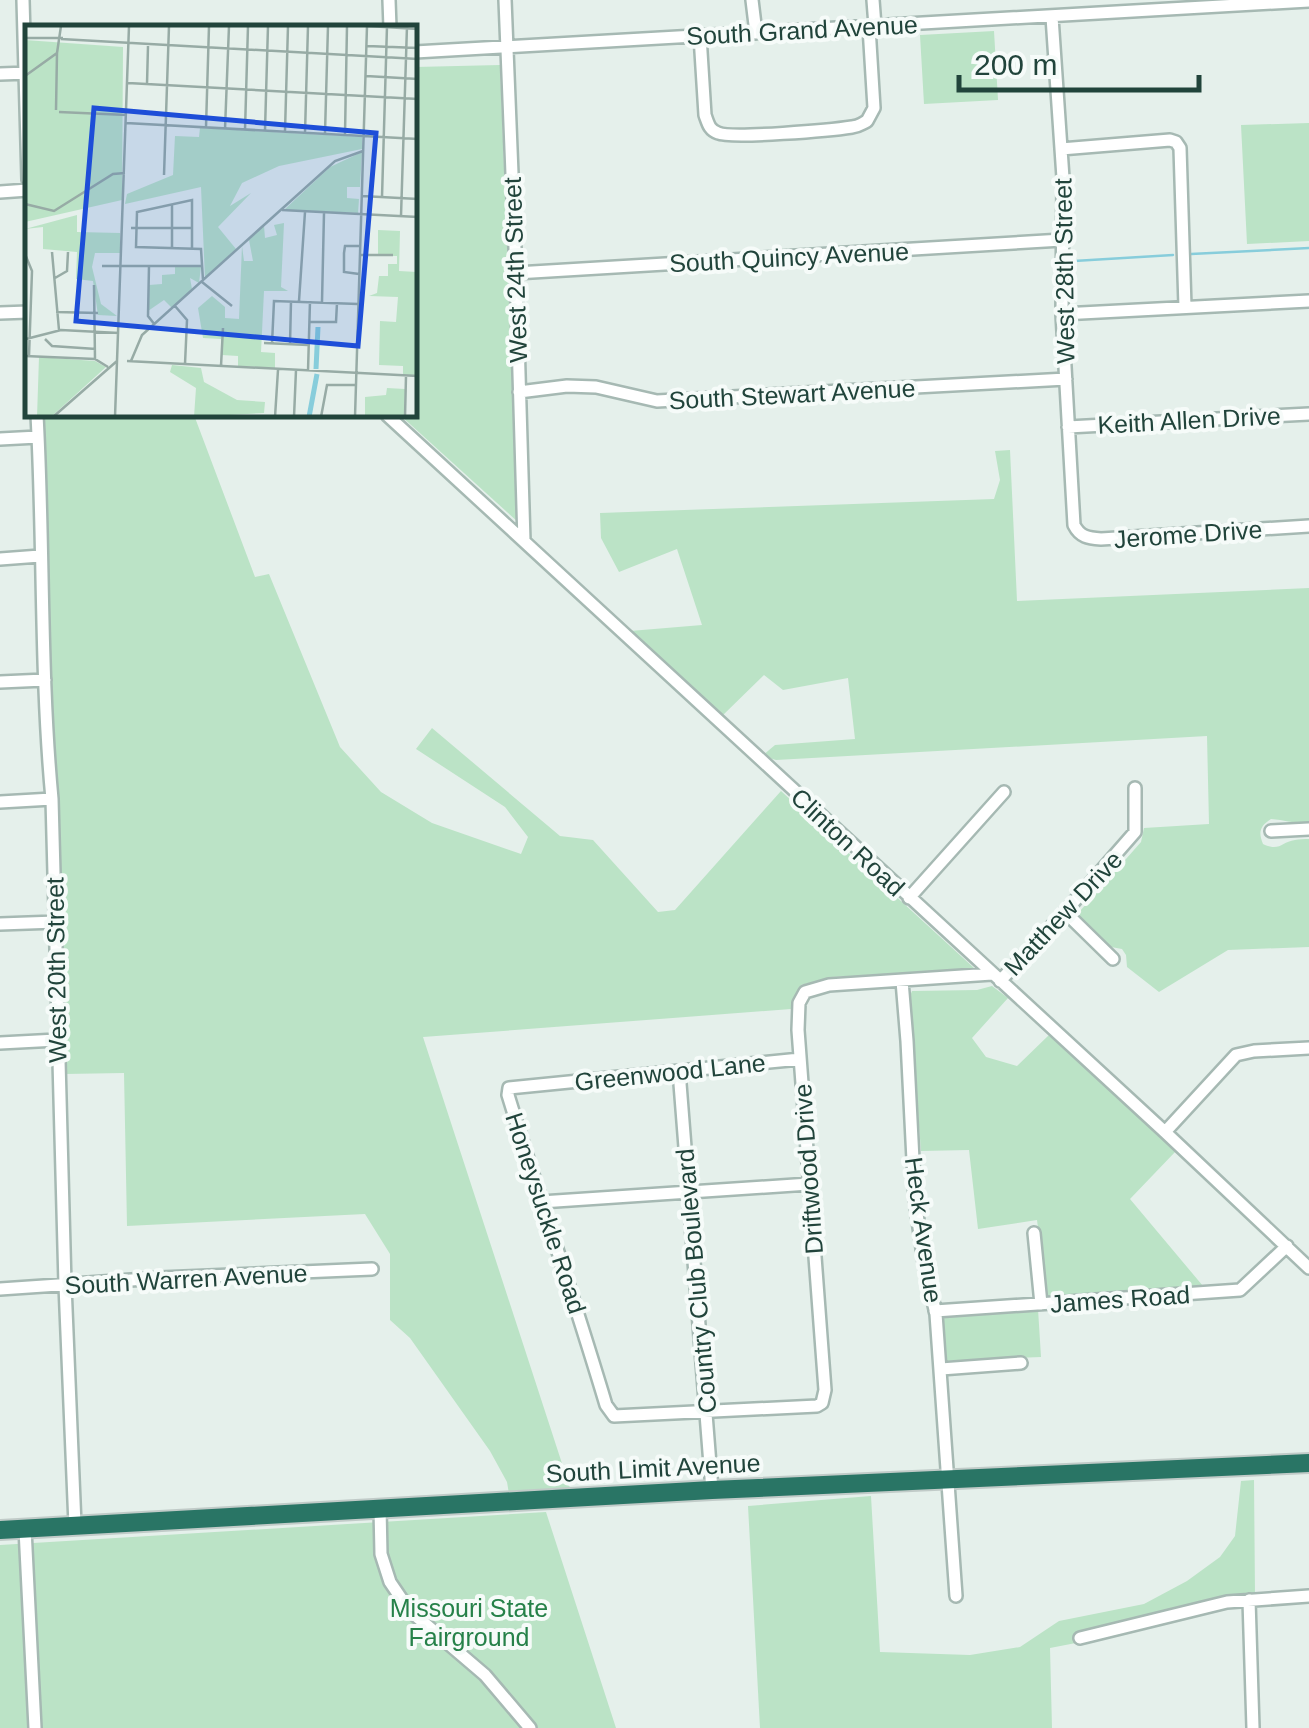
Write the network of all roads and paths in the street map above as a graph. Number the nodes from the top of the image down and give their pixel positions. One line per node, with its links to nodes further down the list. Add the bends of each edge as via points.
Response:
1 (23, 0): 11 (street)
2 (504, 0): 10 (street, West 24th Street)
3 (752, 0): 8 (street)
4 (874, 0): 7 (street)
5 (1309, 1): 6 (street, South Grand Avenue)
6 (1052, 17): 7 (street, South Grand Avenue); 15 (street, West 28th Street)
7 (872, 27): 8 (street, South Grand Avenue); 9 (street, via 874,108 867,122 752,134 709,127)
8 (756, 33): 9 (street, South Grand Avenue)
9 (700, 36): 10 (street, South Grand Avenue)
10 (506, 47): 12 (street, South Grand Avenue); 19 (street, West 24th Street)
11 (25, 49)
12 (418, 52)
13 (25, 73): 14 (street)
14 (0, 74)
15 (1061, 149): 18 (street, West 28th Street); 21 (street, via 1176,142)
16 (25, 190): 17 (street)
17 (0, 192)
18 (1062, 240): 19 (street, South Quincy Avenue); 24 (street, West 28th Street)
19 (516, 273): 26 (street, West 24th Street)
20 (1309, 301): 21 (street)
21 (1186, 307): 24 (street)
22 (25, 312): 23 (street)
23 (0, 313)
24 (1062, 314): 25 (street, West 28th Street)
25 (1066, 379): 26 (street, South Stewart Avenue, via 656,401 596,387); 30 (street, West 28th Street)
26 (520, 392): 35 (street, West 24th Street)
27 (1309, 414): 30 (street, Keith Allen Drive)
28 (37, 418): 31 (street, West 20th Street)
29 (390, 418): 35 (street, Clinton Road)
30 (1068, 427): 33 (street, West 28th Street)
31 (38, 436): 32 (street); 36 (street, West 20th Street)
32 (0, 439)
33 (1074, 524): 34 (street, Jerome Drive, via 1082,536 1100,539)
34 (1309, 526)
35 (524, 541): 46 (street, Clinton Road)
36 (40, 556): 37 (street); 38 (street, West 20th Street)
37 (0, 559)
38 (44, 680): 39 (street); 42 (street, West 20th Street)
39 (0, 682)
40 (1135, 788): 47 (street, Matthew Drive, via 1135,832)
41 (1004, 792): 46 (street)
42 (52, 800): 43 (street); 48 (street, West 20th Street)
43 (0, 802)
44 (1309, 829): 45 (street)
45 (1271, 831)
46 (908, 898): 51 (street, Clinton Road)
47 (1065, 912): 50 (street); 51 (street, Matthew Drive)
48 (56, 922): 49 (street); 53 (street, West 20th Street)
49 (0, 924)
50 (1112, 959)
51 (996, 978): 52 (street); 59 (street, Clinton Road)
52 (902, 981): 56 (street, Driftwood Drive, via 811,989 797,1013); 70 (street, Heck Avenue, via 915,1200)
53 (57, 1040): 54 (street); 67 (street, West 20th Street)
54 (0, 1043)
55 (1309, 1048): 59 (street, via 1236,1055)
56 (800, 1059): 57 (street, Greenwood Lane); 60 (street, Driftwood Drive)
57 (679, 1072): 58 (street, Greenwood Lane); 61 (street, Country Club Boulevard)
58 (540, 1084): 62 (street, Honeysuckle Road, via 508,1091)
59 (1166, 1132): 64 (street, Clinton Road)
60 (809, 1184): 61 (street); 73 (street, Driftwood Drive, via 822,1403)
61 (689, 1192): 62 (street); 73 (street, Country Club Boulevard)
62 (541, 1202): 73 (street, Honeysuckle Road, via 614,1416)
63 (1034, 1232): 69 (street)
64 (1287, 1246): 65 (street, Clinton Road); 69 (street, James Road, via 1240,1290)
65 (1309, 1268)
66 (372, 1269): 67 (street, South Warren Avenue)
67 (65, 1285): 68 (street, South Warren Avenue); 78 (street, West 20th Street)
68 (0, 1289)
69 (1041, 1304): 70 (street, James Road)
70 (935, 1311): 72 (street, Heck Avenue)
71 (1021, 1363): 72 (street)
72 (941, 1369): 75 (street, Heck Avenue)
73 (707, 1412): 76 (street, Country Club Boulevard)
74 (1309, 1463): 75 (highway, South Limit Avenue)
75 (949, 1479): 76 (highway, South Limit Avenue); 81 (street, Heck Avenue)
76 (712, 1490): 77 (highway, South Limit Avenue)
77 (380, 1508): 78 (highway, South Limit Avenue); 86 (street, via 381,1554 409,1610 485,1675)
78 (75, 1526): 79 (highway, South Limit Avenue)
79 (24, 1529): 80 (highway, South Limit Avenue); 85 (street)
80 (0, 1530)
81 (956, 1596)
82 (1309, 1596): 83 (street)
83 (1248, 1600): 84 (street); 87 (street)
84 (1080, 1638)
85 (35, 1728)
86 (530, 1728)
87 (1253, 1728)

